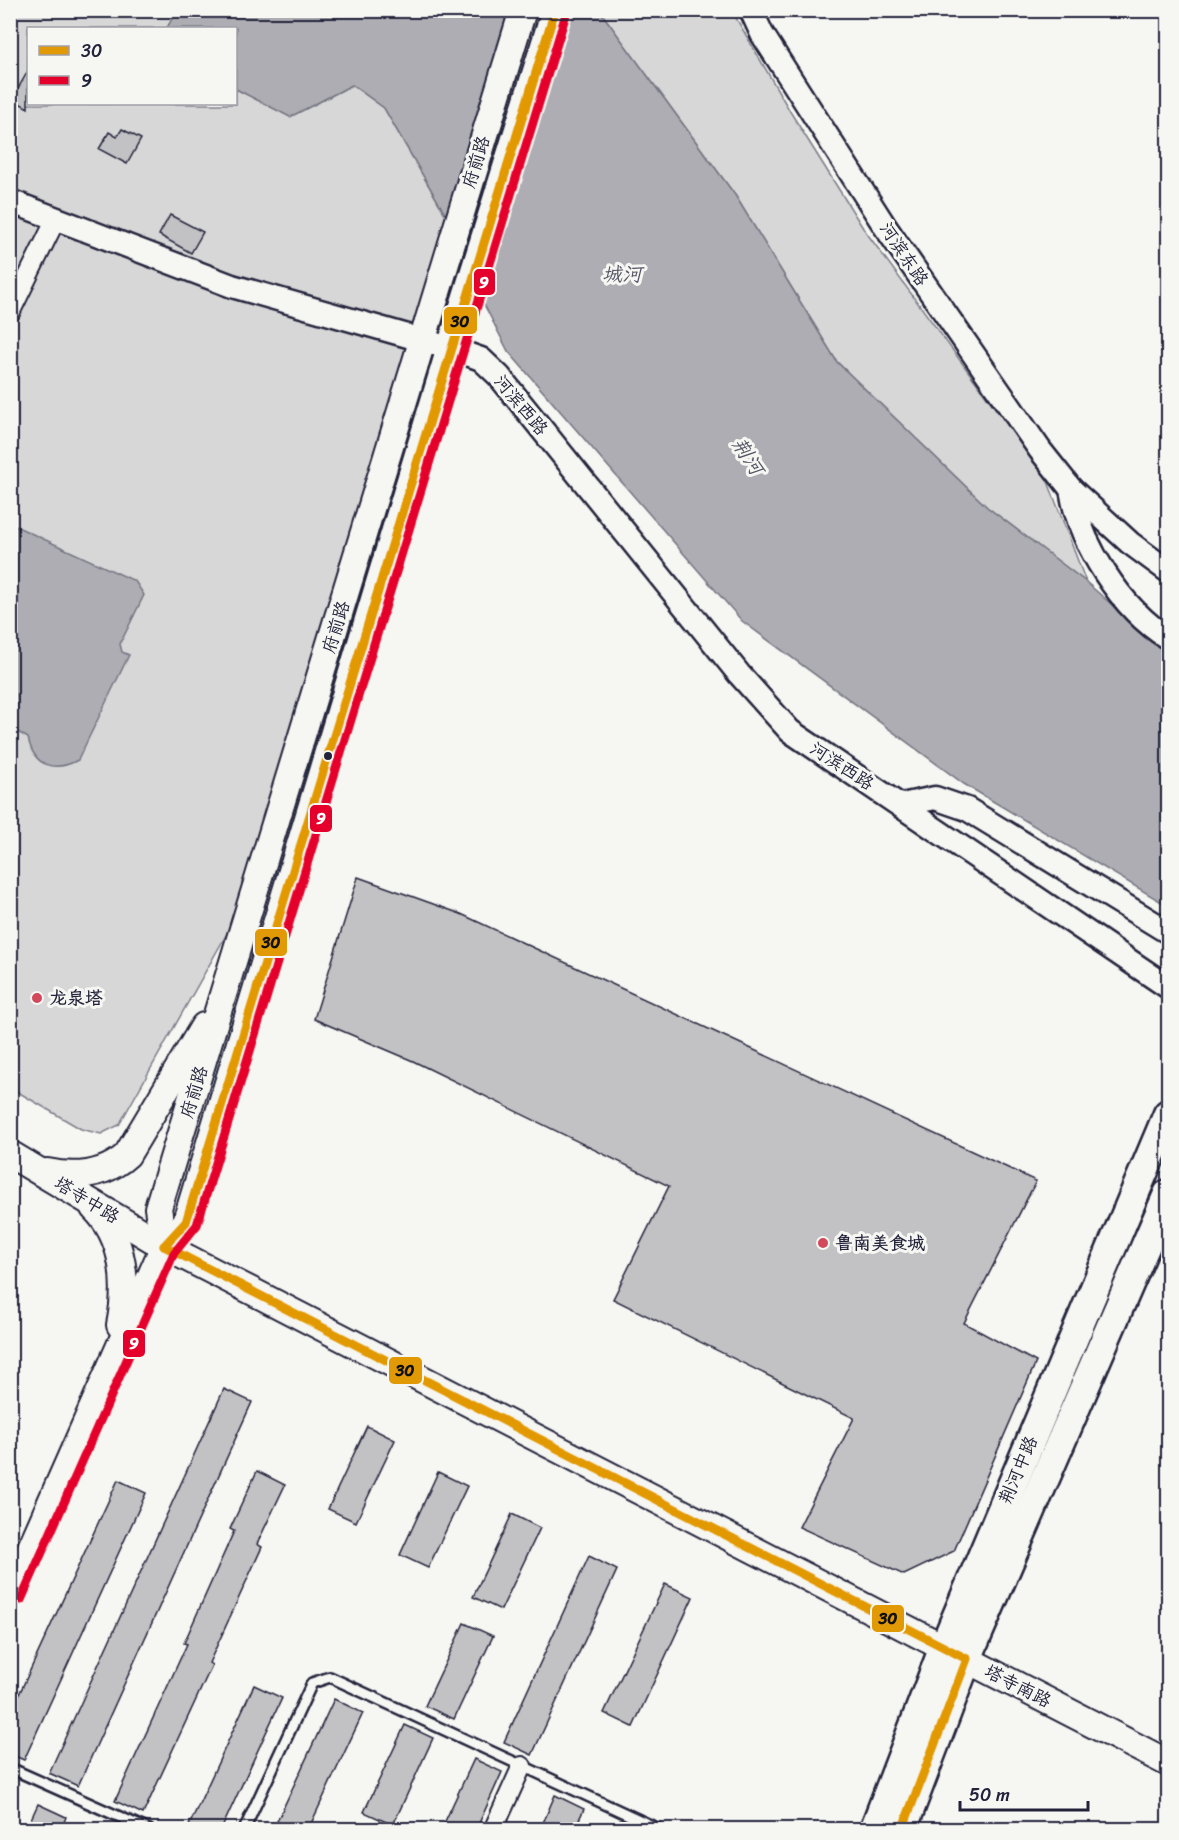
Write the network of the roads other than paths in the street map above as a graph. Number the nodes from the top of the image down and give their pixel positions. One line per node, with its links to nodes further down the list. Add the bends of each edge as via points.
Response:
1 (523, 10): 7 (main road, 府前路)
2 (555, 10): 8 (main road, 府前路)
3 (751, 10): 9 (street, 河滨东路, via 762,34 886,228)
4 (10, 201): 5 (street, 河滨西路)
5 (56, 219): 6 (street); 7 (street, 河滨西路, via 232,286)
6 (10, 313)
7 (423, 339): 8 (street, 河滨西路); 15 (main road, 府前路)
8 (450, 348): 12 (street, 河滨西路, via 481,359 499,376 739,674 790,731); 21 (main road, 府前路, via 186,1222)
9 (1071, 489): 10 (street, 河滨东路, via 1130,543); 11 (street, 河滨东路, via 1075,513 1102,570 1129,604)
10 (1168, 571)
11 (1168, 638)
12 (902, 805): 13 (street, via 935,798 967,809); 14 (street, 河滨西路)
13 (1168, 932)
14 (1168, 987)
15 (224, 992): 18 (main road, via 127,1155 115,1166 97,1173 68,1175); 21 (main road, 府前路, via 158,1208)
16 (1168, 1114): 24 (main road, 荆河中路)
17 (10, 1154): 18 (main road, 塔寺中路)
18 (37, 1170): 20 (main road, 塔寺中路)
19 (1168, 1194): 24 (main road, 荆河中路)
20 (80, 1196): 21 (main road, 塔寺中路); 22 (main road, via 108,1227 124,1273 122,1317)
21 (164, 1246): 22 (main road, 府前路); 24 (main road, 塔寺南路)
22 (112, 1363): 23 (main road, 府前路)
23 (10, 1595)
24 (955, 1653): 25 (main road, 塔寺南路); 32 (main road, 荆河中路); 33 (main road, 荆河中路)
25 (1168, 1763)
26 (522, 1766): 29 (lane, via 330,1677 312,1683); 30 (street); 31 (lane)
27 (10, 1768): 28 (lane)
28 (149, 1830)
29 (244, 1830)
30 (493, 1830)
31 (661, 1830)
32 (874, 1830)
33 (902, 1830)

